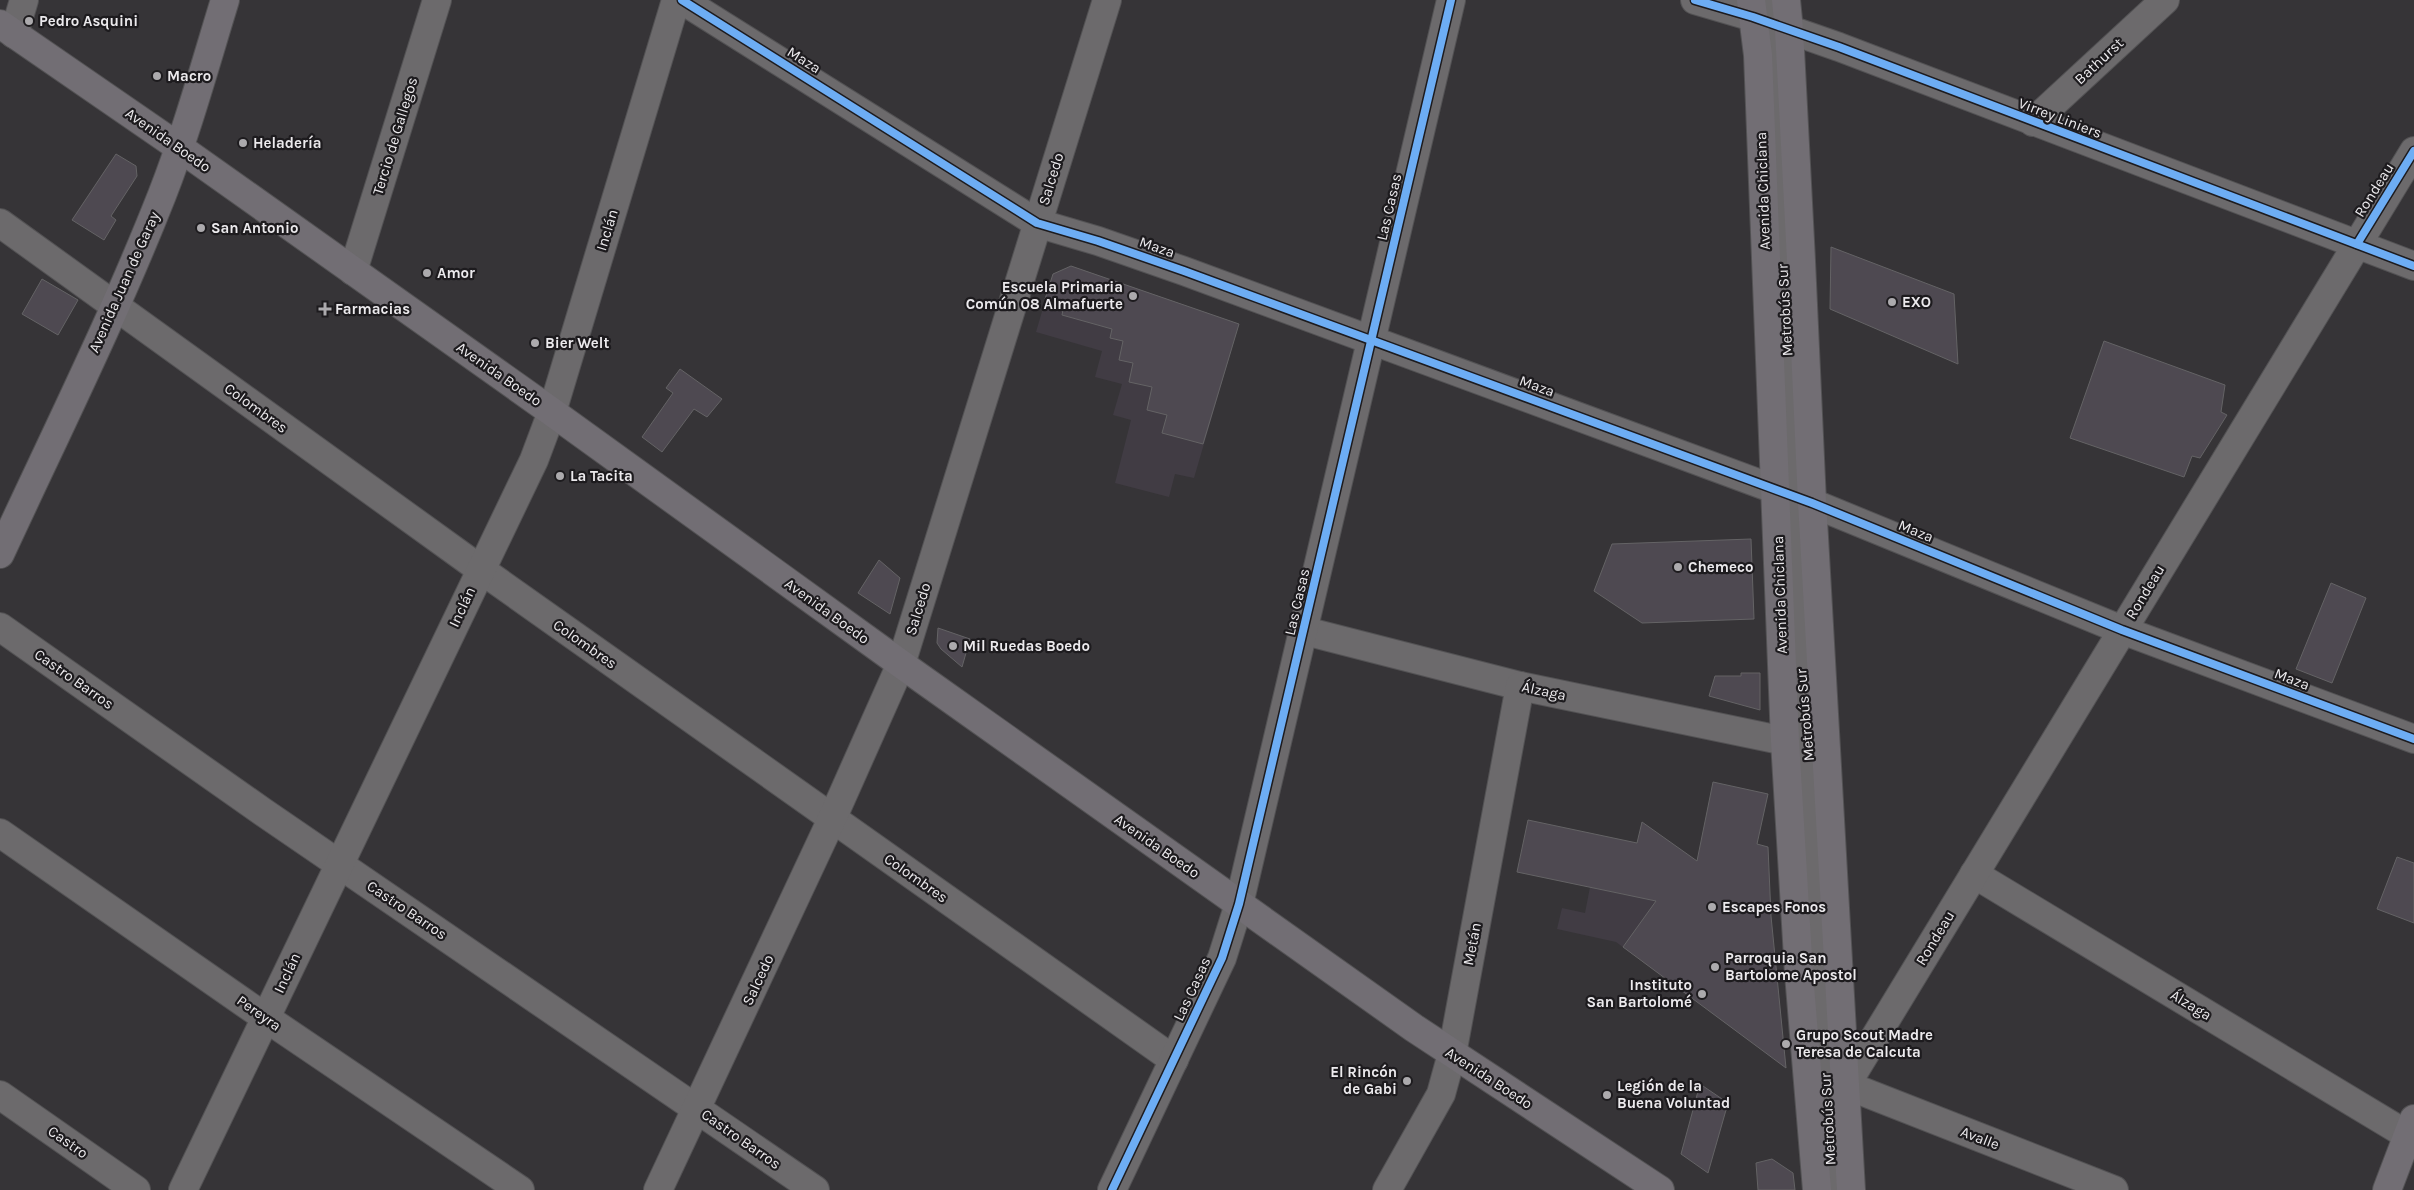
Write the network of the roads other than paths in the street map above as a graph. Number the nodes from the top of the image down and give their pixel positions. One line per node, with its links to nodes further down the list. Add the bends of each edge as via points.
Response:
1 (24, 0): 12 (street)
2 (224, 0): 14 (main road, Avenida Juan de Garay)
3 (437, 0): 20 (street, Tercio de Gallegos)
4 (676, 0): 23 (street, Inclán)
5 (682, 0): 17 (street, Maza)
6 (1107, 0): 17 (street, Salcedo)
7 (1451, 0): 22 (street, Las Casas)
8 (1695, 0): 11 (street, Virrey Liniers)
9 (1786, 0): 11 (main road, Avenida Chiclana)
10 (2165, 0): 13 (street, Bathurst)
11 (1765, 14): 13 (street, Virrey Liniers); 24 (main road, Avenida Chiclana, via 1758,55); 24 (main road, Avenida Chiclana, via 1807,356)
12 (7, 29): 14 (main road, Avenida Boedo)
13 (2033, 122): 18 (street, Virrey Liniers)
14 (180, 148): 20 (main road, Avenida Boedo); 21 (main road, Avenida Juan de Garay)
15 (2414, 151): 18 (street, Rondeau)
16 (0, 223): 21 (street, Colombres)
17 (1037, 223): 22 (street, Maza, via 1098,241); 30 (street, Salcedo)
18 (2357, 244): 19 (street, Virrey Liniers); 29 (street, Rondeau)
19 (2414, 266)
20 (353, 271): 23 (main road, Avenida Boedo)
21 (115, 307): 25 (main road, Avenida Juan de Garay); 26 (street, Colombres)
22 (1372, 339): 24 (street, Maza); 28 (street, Las Casas)
23 (552, 412): 26 (street, Inclán, via 534,460); 30 (main road, Avenida Boedo)
24 (1794, 496): 29 (street, Maza); 33 (main road, Avenida Chiclana); 42 (main road, Avenida Chiclana); 55 (street, Metrobús Sur, via 1802,708 1810,767)
25 (0, 554)
26 (480, 569): 34 (street, Colombres); 36 (street, Inclán)
27 (0, 627): 36 (street, Castro Barros)
28 (1305, 630): 31 (street, Álzaga); 38 (street, Las Casas)
29 (2122, 630): 32 (street, Maza); 37 (street, Rondeau)
30 (901, 664): 34 (street, Salcedo); 38 (main road, Avenida Boedo)
31 (1520, 686): 33 (street, Álzaga); 40 (street, Metán)
32 (2414, 739)
33 (1785, 741): 54 (main road, Avenida Chiclana, via 1799,974)
34 (832, 819): 41 (street, Colombres); 44 (street, Salcedo)
35 (0, 833): 39 (street, Pereyra)
36 (340, 864): 39 (street, Inclán); 44 (street, Castro Barros)
37 (1974, 874): 42 (street, Rondeau); 45 (street, Álzaga)
38 (1238, 904): 40 (main road, Avenida Boedo); 41 (street, Las Casas, via 1222,958)
39 (266, 1018): 47 (street, Inclán); 48 (street, Pereyra)
40 (1452, 1054): 52 (street, Metán, via 1440,1094); 53 (main road, Avenida Boedo)
41 (1174, 1060): 51 (street, Las Casas)
42 (1846, 1085): 56 (main road, Avenida Chiclana); 57 (street, Avalle)
43 (0, 1095): 46 (street, Castro)
44 (697, 1108): 49 (street, Salcedo); 50 (street, Castro Barros)
45 (2412, 1132): 58 (main road)
46 (136, 1190)
47 (184, 1190)
48 (520, 1190)
49 (658, 1190)
50 (815, 1190)
51 (1112, 1190)
52 (1387, 1190)
53 (1660, 1190)
54 (1817, 1190)
55 (1832, 1190)
56 (1851, 1190)
57 (2114, 1190)
58 (2387, 1190)

